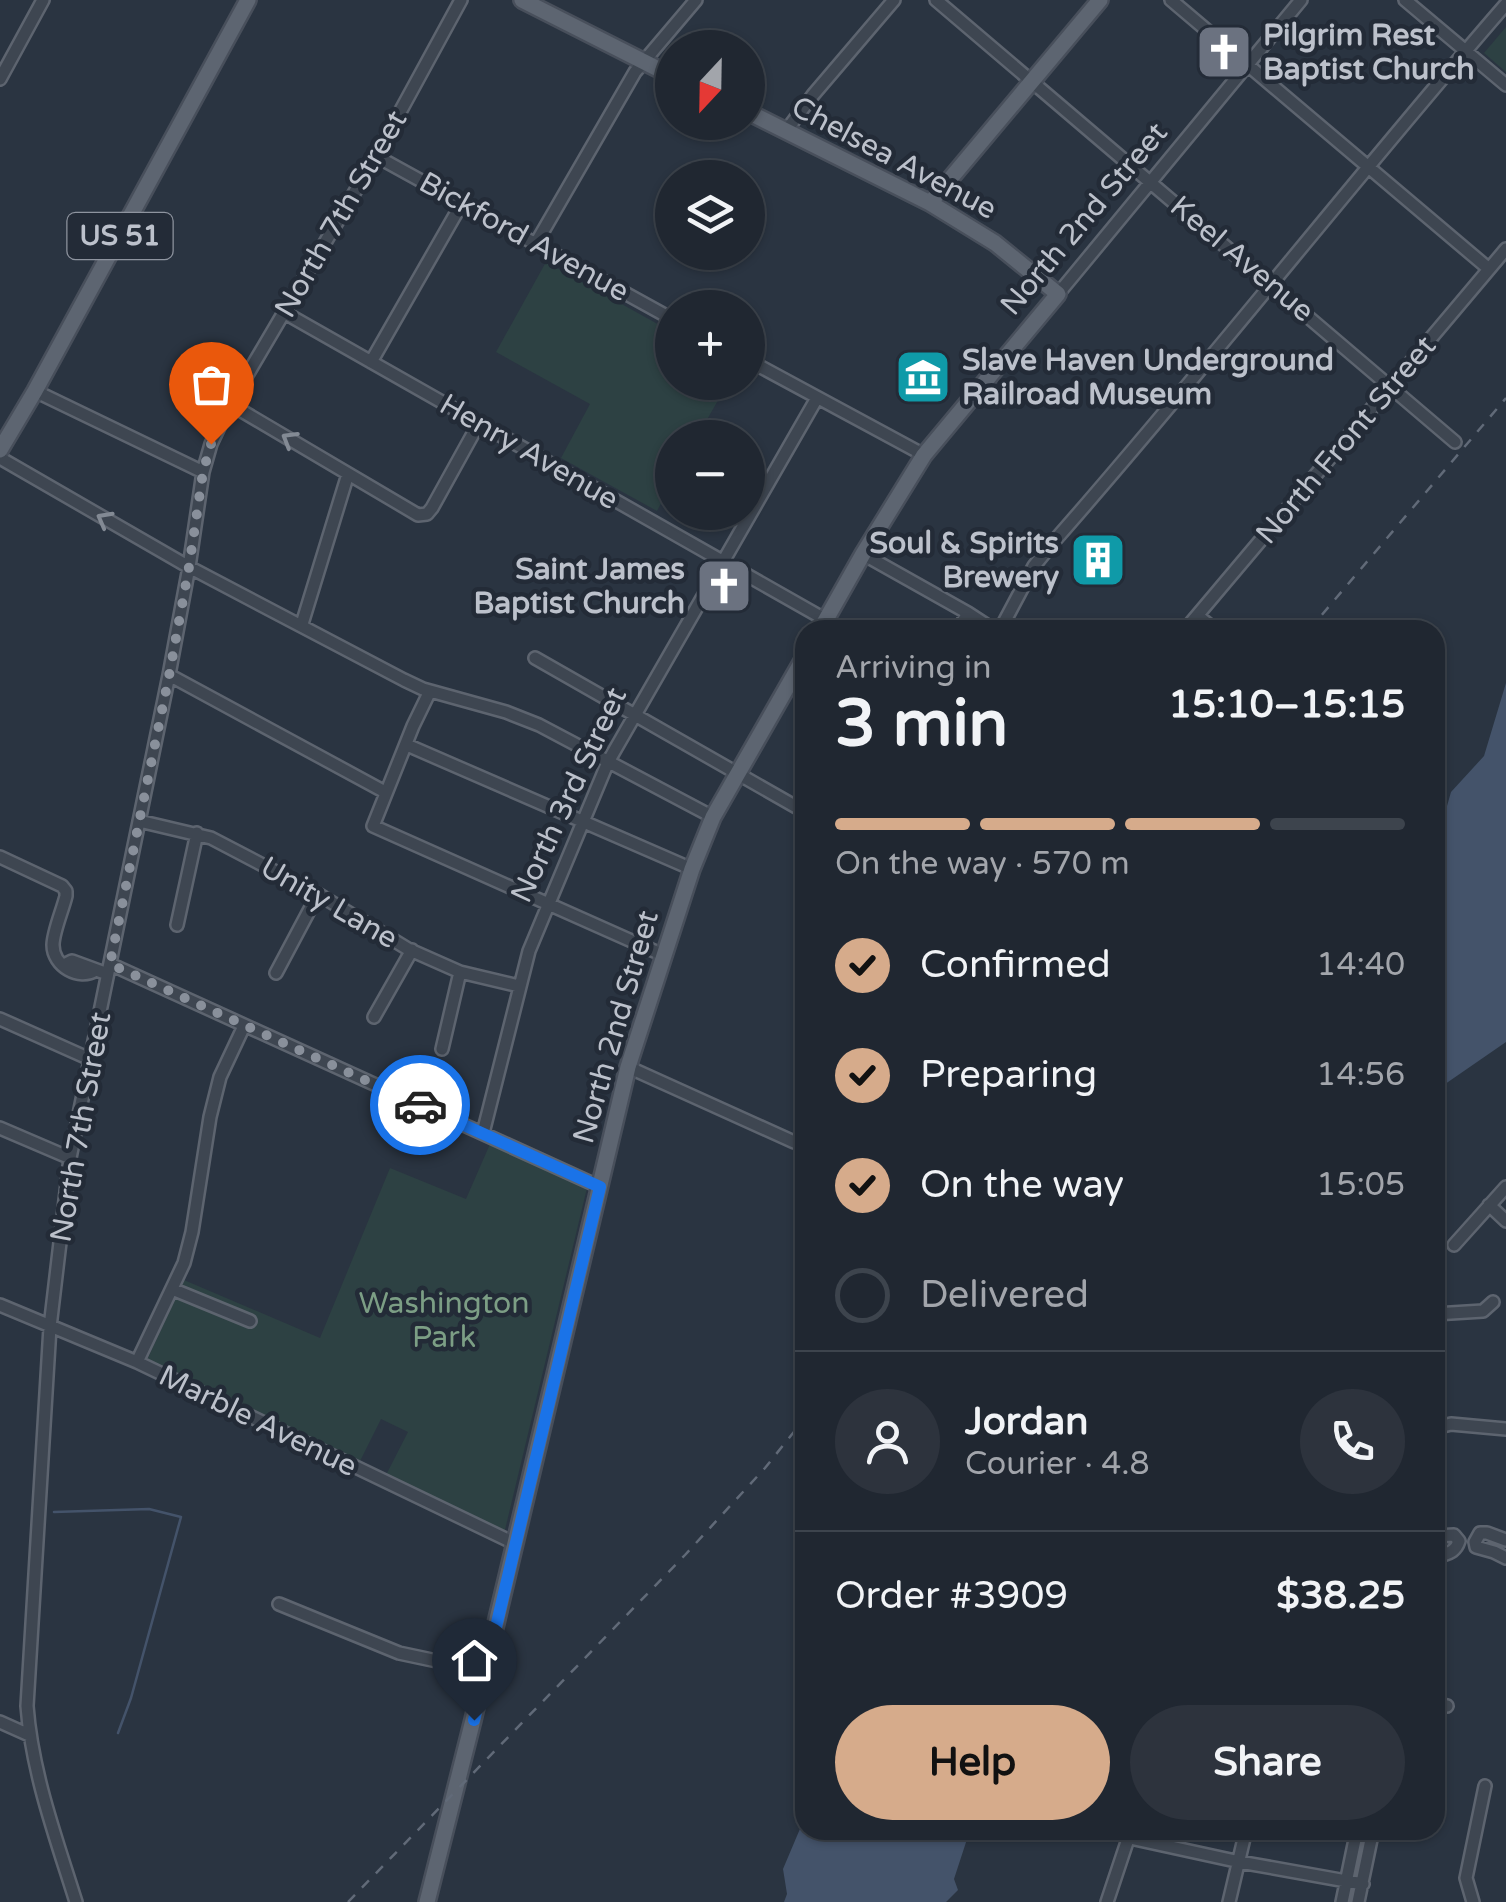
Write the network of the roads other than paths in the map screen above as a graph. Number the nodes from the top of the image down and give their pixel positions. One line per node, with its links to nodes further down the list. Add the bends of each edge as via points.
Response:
1 (43, 0): 17 (street)
2 (248, 0): 37 (main road, US 51)
3 (461, 0): 22 (street, North 7th Street)
4 (522, 0): 14 (main road)
5 (696, 0): 14 (street)
6 (894, 0): 21 (street)
7 (936, 0): 18 (street, Keel Avenue)
8 (1100, 0): 18 (main road)
9 (1170, 0): 15 (street)
10 (1301, 0): 15 (street, North 2nd Street)
11 (1406, 0): 13 (street)
12 (1506, 4): 13 (street)
13 (1466, 50): 19 (street); 23 (street)
14 (643, 61): 16 (main road); 27 (street)
15 (1246, 65): 23 (street); 24 (street, North 2nd Street)
16 (655, 67)
17 (0, 79)
18 (1032, 81): 24 (street, Keel Avenue); 26 (main road)
19 (1506, 85)
20 (765, 120): 21 (main road, Chelsea Avenue)
21 (786, 130): 26 (main road, Chelsea Avenue)
22 (376, 156): 25 (street, Bickford Avenue); 33 (street, North 7th Street)
23 (1366, 166): 29 (street); 30 (street)
24 (1151, 182): 30 (street, Keel Avenue); 31 (street, North 2nd Street)
25 (462, 203): 27 (street, Bickford Avenue); 34 (street)
26 (930, 203): 31 (main road, Chelsea Avenue, via 995,243)
27 (535, 245): 32 (street, Bickford Avenue)
28 (1506, 249): 29 (street, North Front Street)
29 (1488, 270): 36 (street, North Front Street)
30 (1272, 286): 36 (street, Keel Avenue); 56 (street, via 1045,552)
31 (1058, 294): 43 (main road, North 2nd Street)
32 (655, 309)
33 (285, 313): 34 (street, Henry Avenue); 39 (street, North 7th Street)
34 (371, 362): 40 (street, Henry Avenue)
35 (765, 369): 38 (street)
36 (1390, 388): 41 (street, Keel Avenue); 51 (street, North Front Street)
37 (36, 391): 42 (main road, US 51); 45 (street)
38 (817, 398): 43 (street); 48 (street, North 3rd Street)
39 (230, 404): 45 (street, North 7th Street); 46 (street, one-way to 39)
40 (479, 424): 46 (street, via 430,512 418,514); 48 (street, Henry Avenue)
41 (1454, 442)
42 (0, 450)
43 (924, 455): 47 (main road, North 2nd Street)
44 (0, 458): 49 (street, one-way to 44)
45 (203, 472): 49 (street, North 7th Street)
46 (348, 474): 59 (street)
47 (863, 554): 50 (street); 53 (main road, North 2nd Street)
48 (722, 561): 52 (street, Henry Avenue); 64 (street, North 3rd Street)
49 (189, 567): 59 (street); 62 (street, North 7th Street)
50 (968, 612): 54 (street); 55 (street)
51 (1198, 616): 57 (street, North Front Street); 58 (street)
52 (815, 620)
53 (826, 620)
54 (964, 620)
55 (981, 620)
56 (1003, 620)
57 (1195, 620)
58 (1203, 620)
59 (302, 624): 63 (street)
60 (535, 658): 64 (street)
61 (795, 673): 67 (main road, North 2nd Street)
62 (169, 676): 68 (street); 71 (street, North 7th Street)
63 (430, 691): 65 (street); 66 (street, via 539,725)
64 (633, 715): 66 (street, North 3rd Street); 67 (street)
65 (406, 745): 68 (street); 72 (street)
66 (608, 762): 70 (street); 72 (street, North 3rd Street)
67 (736, 774): 69 (street); 70 (main road, North 2nd Street)
68 (385, 792): 77 (street, via 373,826)
69 (795, 806)
70 (713, 816): 75 (main road, North 2nd Street)
71 (139, 820): 73 (street, Unity Lane); 81 (street, North 7th Street)
72 (584, 822): 75 (street); 77 (street, North 3rd Street)
73 (197, 833): 76 (street, Unity Lane); 78 (street)
74 (0, 857): 81 (street, via 66,891 56,956 64,964)
75 (692, 869): 80 (main road, North 2nd Street)
76 (318, 894): 79 (street, Unity Lane); 83 (street)
77 (548, 906): 80 (street); 84 (street, North 3rd Street)
78 (178, 925)
79 (412, 950): 82 (street, Unity Lane); 85 (street)
80 (663, 956): 90 (main road, North 2nd Street)
81 (105, 969): 87 (street); 89 (street, North 7th Street)
82 (460, 972): 84 (street, Unity Lane); 88 (street)
83 (276, 973)
84 (519, 986): 92 (street, North 3rd Street)
85 (374, 1017)
86 (0, 1019): 89 (street)
87 (244, 1026): 92 (street); 100 (street, via 220,1077 192,1232)
88 (442, 1050)
89 (92, 1060): 94 (street, North 7th Street)
90 (628, 1067): 93 (street); 95 (main road, North 2nd Street)
91 (0, 1128): 94 (street)
92 (484, 1134): 95 (street)
93 (794, 1142)
94 (70, 1158): 105 (street, North 7th Street)
95 (600, 1187): 111 (main road, North 2nd Street)
96 (1506, 1187): 97 (street)
97 (1489, 1205): 98 (street); 99 (street)
98 (1506, 1221)
99 (1454, 1245)
100 (172, 1289): 104 (street); 106 (street)
101 (1493, 1302): 103 (street, via 1483,1311)
102 (0, 1305): 105 (street, Marble Avenue)
103 (1445, 1313)
104 (250, 1320)
105 (50, 1327): 106 (street, Marble Avenue); 117 (street, North 7th Street)
106 (137, 1362): 111 (street, Marble Avenue)
107 (1445, 1425): 108 (street)
108 (1506, 1428)
109 (1445, 1535): 112 (street, via 1458,1540)
110 (1506, 1540): 113 (street, via 1486,1532 1474,1542)
111 (514, 1543): 115 (main road, North 2nd Street)
112 (1445, 1555)
113 (1506, 1558)
114 (279, 1604): 115 (street, via 399,1653)
115 (484, 1671): 128 (main road, North 2nd Street)
116 (0, 1722): 117 (street)
117 (29, 1735): 127 (street, North 7th Street)
118 (1484, 1786): 133 (street, via 1466,1878)
119 (1128, 1840): 129 (street)
120 (1154, 1840): 124 (street)
121 (1244, 1840): 124 (street)
122 (1355, 1840): 125 (street)
123 (1371, 1840): 126 (street)
124 (1240, 1862): 125 (street); 130 (street)
125 (1348, 1880): 126 (street); 131 (street)
126 (1363, 1884): 132 (street)
127 (76, 1902)
128 (427, 1902)
129 (1107, 1902)
130 (1229, 1902)
131 (1342, 1902)
132 (1358, 1902)
133 (1473, 1902)

